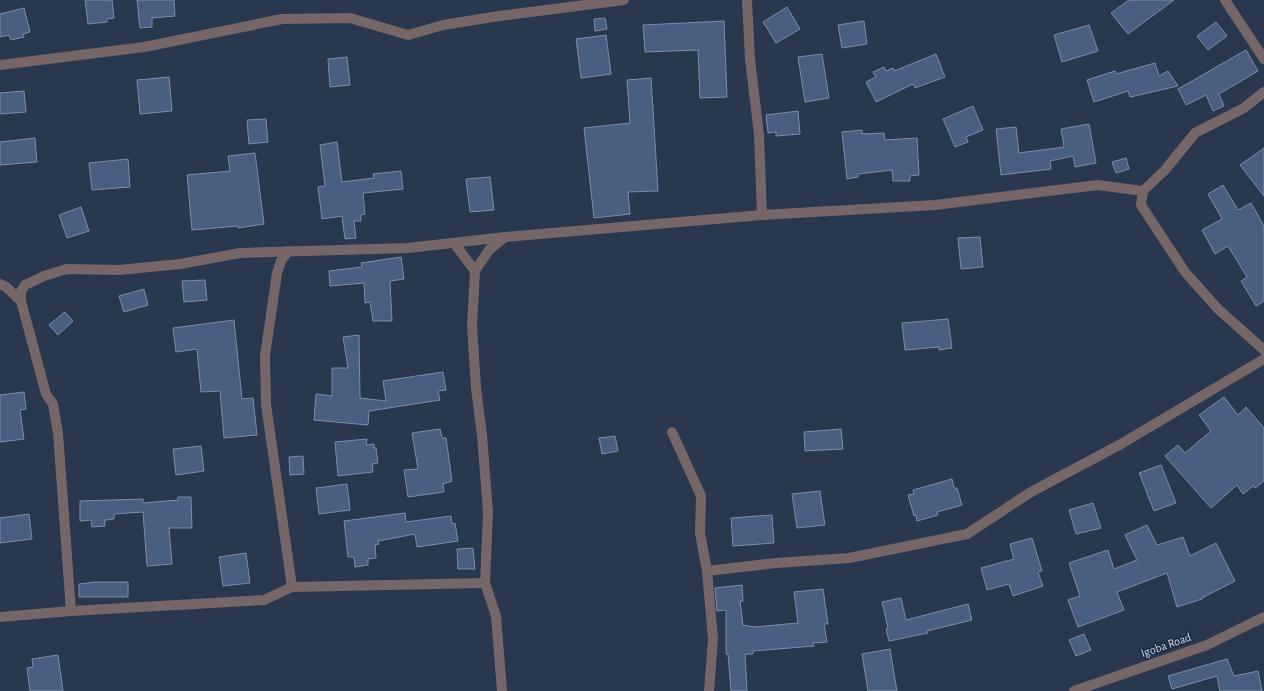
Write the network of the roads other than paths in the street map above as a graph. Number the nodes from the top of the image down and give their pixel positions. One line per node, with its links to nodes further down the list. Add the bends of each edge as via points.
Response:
1 (624, 0): 5 (street, via 443,25 408,35 350,18 282,19 144,47)
2 (747, 0): 8 (street, via 750,59 759,135)
3 (1225, 0): 4 (street)
4 (1264, 59)
5 (0, 65)
6 (1264, 92): 7 (street, via 1244,108 1195,133 1165,170)
7 (1143, 191): 8 (street, via 1098,185 935,205); 15 (street, via 1141,205 1185,272 1218,309)
8 (762, 215): 9 (street)
9 (505, 237): 10 (street); 12 (street, via 489,250)
10 (454, 243): 11 (street, via 408,248); 12 (street)
11 (288, 250): 14 (street, via 240,253 167,266 119,270 67,269 44,276 25,286 21,291); 20 (street, via 281,261 278,274 264,356 266,404)
12 (475, 271): 19 (street, via 472,326 488,512)
13 (0, 284): 14 (street)
14 (21, 300): 21 (street, via 46,394 53,404 58,433)
15 (1264, 350)
16 (1264, 359): 18 (street, via 1121,444 1031,492 967,534 849,558)
17 (672, 432): 18 (street, via 701,496 700,533)
18 (707, 571): 25 (street, via 713,639)
19 (486, 583): 20 (street); 24 (street, via 496,616)
20 (292, 587): 21 (street, via 264,600)
21 (71, 611): 22 (street)
22 (0, 617)
23 (1264, 617): 26 (street, Igoba Road, via 1207,645)
24 (502, 691)
25 (709, 691)
26 (1074, 691)

